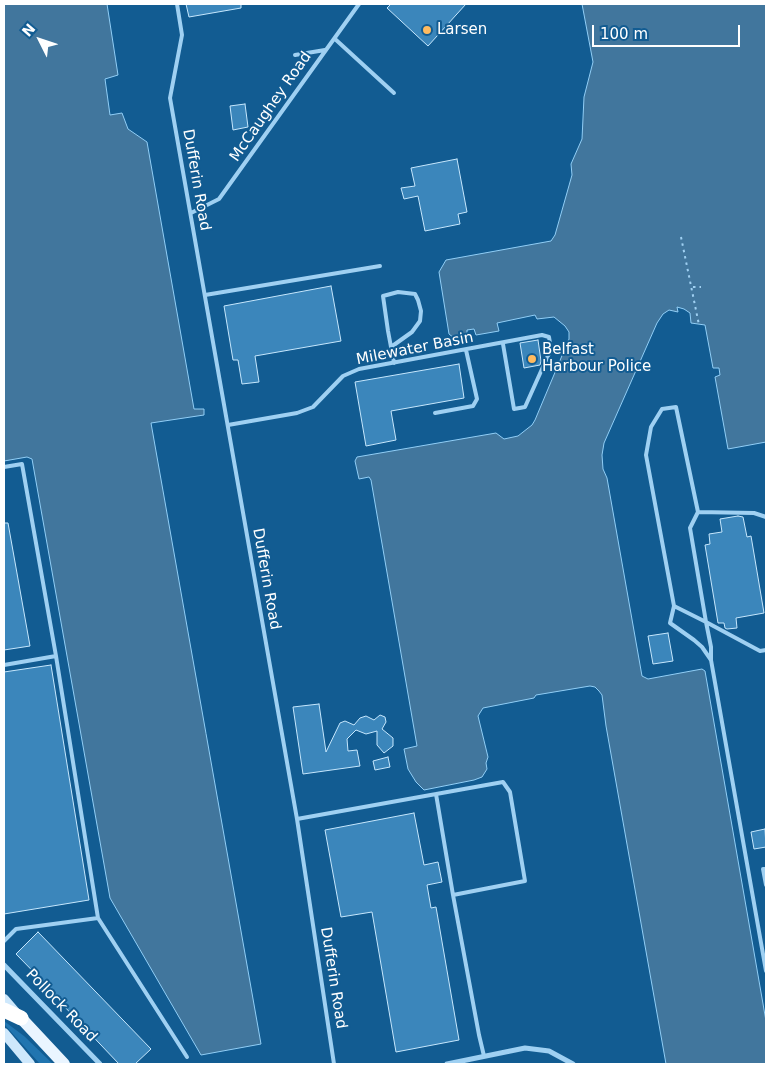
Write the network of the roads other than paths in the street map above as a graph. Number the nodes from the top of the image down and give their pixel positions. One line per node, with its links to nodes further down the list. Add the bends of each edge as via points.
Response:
1 (177, 4): 7 (lane, Dufferin Road, via 182,35 170,98)
2 (359, 4): 3 (lane, McCaughey Road)
3 (335, 39): 4 (lane, McCaughey Road); 6 (lane)
4 (325, 50): 5 (lane); 7 (lane, McCaughey Road, via 219,199)
5 (295, 55)
6 (394, 93)
7 (191, 213): 9 (lane, Dufferin Road)
8 (380, 266): 9 (lane)
9 (205, 295): 15 (lane, Dufferin Road)
10 (502, 344): 10 (lane, Milewater Basin, via 514,410 525,407 551,349 549,337); 12 (lane, Milewater Basin)
11 (391, 347): 11 (lane, via 383,296 398,292 415,294 421,311 420,321 412,332); 13 (lane)
12 (466, 350): 13 (lane, Milewater Basin); 14 (lane, via 477,399 473,406)
13 (394, 363): 15 (lane, Milewater Basin, via 359,369 343,376 312,407 298,413)
14 (435, 413)
15 (228, 425): 26 (lane, Dufferin Road)
16 (4, 467): 22 (lane, via 22,464)
17 (698, 512): 18 (lane, via 754,513); 19 (lane, via 676,407 662,409 651,427 646,454); 20 (lane, via 690,528)
18 (766, 517)
19 (674, 606): 20 (lane); 23 (lane, via 670,623 702,647)
20 (706, 622): 21 (lane, via 760,651); 23 (lane)
21 (766, 650)
22 (56, 656): 24 (lane); 30 (lane)
23 (711, 660): 33 (lane)
24 (4, 665)
25 (436, 794): 26 (lane); 29 (lane); 29 (lane, via 503,782 510,792 526,881)
26 (297, 819): 43 (lane, Dufferin Road)
27 (765, 869): 28 (lane)
28 (766, 885)
29 (453, 895): 38 (lane)
30 (98, 918): 31 (lane, via 16,929); 39 (lane)
31 (4, 941)
32 (4, 966): 42 (street, Pollock Road)
33 (766, 971)
34 (4, 999): 36 (street)
35 (4, 1010): 36 (highway)
36 (21, 1018): 41 (main road)
37 (4, 1033): 40 (street)
38 (484, 1056): 44 (street); 45 (street, via 525,1048 539,1049 558,1054)
39 (187, 1057)
40 (30, 1064)
41 (64, 1064)
42 (100, 1064)
43 (334, 1064)
44 (447, 1064)
45 (573, 1064)

